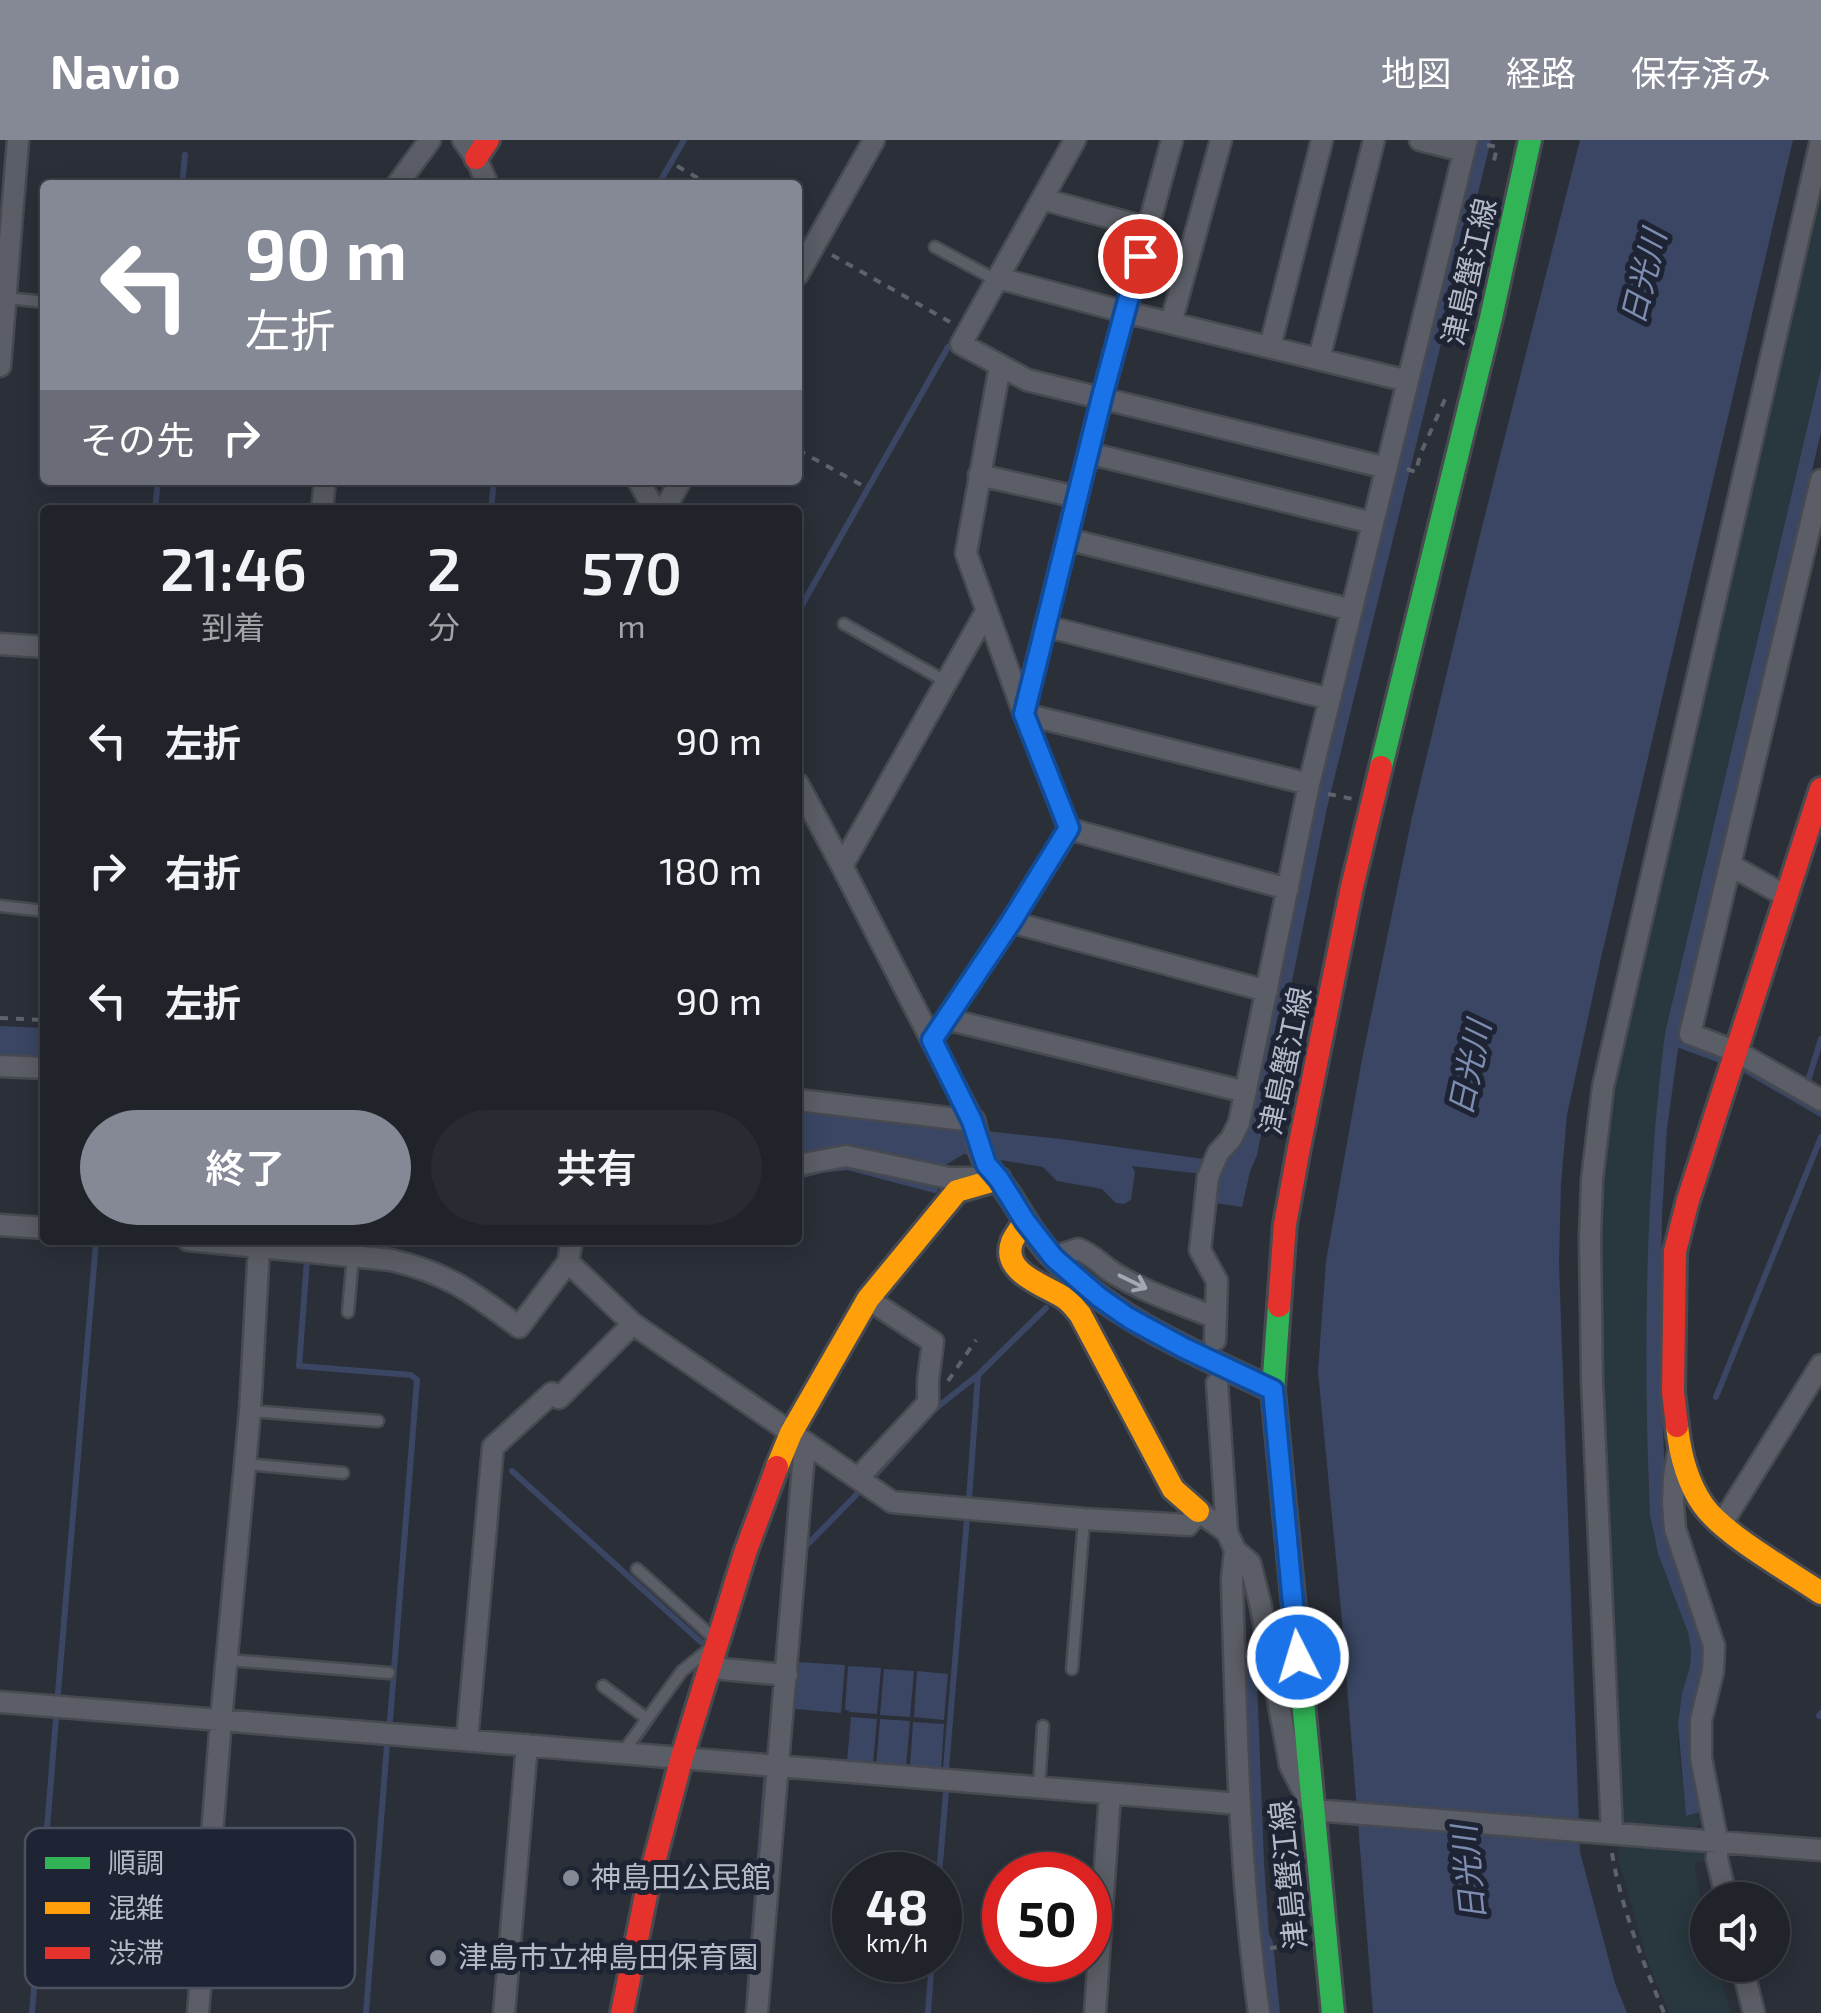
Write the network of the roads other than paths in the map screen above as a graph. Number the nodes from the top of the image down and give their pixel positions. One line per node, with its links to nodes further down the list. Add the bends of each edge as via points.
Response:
1 (18, 140): 21 (street)
2 (430, 140): 14 (street)
3 (874, 140): 19 (street)
4 (1075, 140): 16 (street)
5 (1172, 140): 17 (street)
6 (1221, 140): 24 (street)
7 (1322, 140): 25 (street)
8 (1374, 140): 26 (street)
9 (1420, 140): 12 (street)
10 (1530, 140): 88 (street, 津島蟹江線, via 1348,906 1286,1224)
11 (1821, 140): 123 (street, via 1603,1087 1590,1238)
12 (1465, 145): 29 (street)
13 (475, 146): 15 (street)
14 (401, 180)
15 (486, 180)
16 (1042, 199): 17 (street); 20 (street)
17 (1148, 228): 23 (street)
18 (936, 247): 20 (lane)
19 (802, 267)
20 (997, 279): 23 (street); 28 (street, via 961,344)
21 (6, 298): 22 (lane); 27 (street)
22 (40, 301)
23 (1125, 312): 24 (street); 30 (street)
24 (1171, 323): 25 (street)
25 (1270, 347): 26 (street)
26 (1319, 359): 29 (street)
27 (0, 366)
28 (1000, 366): 30 (street, via 1027,380); 33 (street)
29 (1408, 381): 32 (street)
30 (1102, 397): 31 (street); 32 (street)
31 (1088, 453): 35 (street); 37 (street)
32 (1387, 468): 37 (street)
33 (980, 475): 35 (street); 40 (street, via 966,553)
34 (1821, 480): 36 (street)
35 (1077, 498): 38 (street)
36 (1818, 512): 52 (street)
37 (1373, 523): 39 (street)
38 (1067, 538): 39 (street); 42 (street)
39 (1352, 610): 46 (street)
40 (986, 612): 45 (street); 47 (street)
41 (844, 624): 45 (lane)
42 (1046, 626): 46 (street); 47 (street)
43 (0, 644): 44 (street)
44 (40, 647)
45 (946, 682): 53 (street)
46 (1330, 699): 48 (street)
47 (1024, 714): 48 (street); 51 (street)
48 (1312, 787): 54 (street)
49 (1821, 789): 55 (street)
50 (802, 791): 53 (street)
51 (1069, 828): 54 (street); 58 (street)
52 (1730, 865): 55 (street); 62 (street, via 1690,1034)
53 (842, 866): 61 (street)
54 (1288, 889): 59 (street)
55 (1786, 896): 62 (street)
56 (0, 906): 57 (lane)
57 (40, 910)
58 (1011, 922): 59 (street); 60 (street)
59 (1266, 991): 65 (street)
60 (946, 1020): 61 (street); 65 (street)
61 (932, 1040): 68 (street)
62 (1734, 1059): 66 (street); 92 (street, via 1675,1251)
63 (0, 1066): 64 (street)
64 (40, 1068)
65 (1246, 1092): 83 (street, via 1239,1124 1208,1177 1200,1250 1218,1281)
66 (1821, 1100)
67 (802, 1101): 68 (street)
68 (973, 1123): 70 (street)
69 (802, 1164): 70 (street, via 846,1156 950,1178)
70 (992, 1172): 71 (street); 81 (street, via 958,1191)
71 (1025, 1221): 79 (street); 96 (street, via 1011,1243 1012,1263 1080,1314 1173,1488)
72 (0, 1225): 73 (street)
73 (40, 1228)
74 (247, 1245): 77 (street)
75 (304, 1245): 77 (street); 78 (street)
76 (571, 1245): 80 (street)
77 (259, 1246): 89 (street)
78 (352, 1256): 80 (street, via 391,1260 450,1279 519,1327); 82 (lane)
79 (1054, 1258): 83 (street, one-way to 83, via 1078,1249 1136,1284); 88 (street, via 1129,1318)
80 (568, 1262): 84 (street)
81 (868, 1299): 91 (street); 95 (street, via 933,1342 928,1403)
82 (348, 1312)
83 (1216, 1318): 85 (street)
84 (633, 1324): 91 (street); 113 (street, via 559,1398 552,1393 493,1448)
85 (1215, 1340)
86 (1820, 1369): 98 (street)
87 (1217, 1383): 99 (street)
88 (1273, 1390): 121 (street, 津島蟹江線)
89 (250, 1411): 90 (lane); 93 (street)
90 (378, 1422)
91 (798, 1438): 95 (street); 102 (street, via 767,1490); 107 (street)
92 (1679, 1448): 98 (street, via 1692,1486); 124 (street, via 1675,1529 1714,1646 1701,1758)
93 (245, 1464): 94 (lane); 103 (street)
94 (343, 1473)
95 (858, 1478): 97 (street, via 892,1502)
96 (1198, 1512): 97 (street, via 1188,1525); 99 (street)
97 (1084, 1519): 105 (lane)
98 (1721, 1525): 101 (street)
99 (1231, 1541): 120 (street); 121 (street, via 1250,1564 1290,1765)
100 (636, 1569): 102 (lane)
101 (1821, 1593)
102 (716, 1642): 104 (street); 110 (lane, via 682,1671)
103 (228, 1660): 106 (lane); 111 (street)
104 (711, 1668): 107 (street); 116 (street)
105 (1072, 1668)
106 (388, 1673)
107 (787, 1675): 117 (street)
108 (603, 1686): 110 (lane)
109 (0, 1702): 111 (street)
110 (646, 1718): 115 (lane)
111 (221, 1720): 113 (street); 122 (street)
112 (1044, 1726): 118 (lane)
113 (468, 1740): 114 (street)
114 (527, 1745): 115 (street); 130 (street)
115 (623, 1753): 116 (street)
116 (682, 1757): 117 (street); 131 (street)
117 (778, 1767): 118 (street); 132 (street)
118 (1038, 1788): 119 (street)
119 (1110, 1794): 120 (street); 133 (street)
120 (1240, 1804): 134 (street)
121 (1313, 1810): 123 (street); 135 (street, 津島蟹江線)
122 (213, 1828)
123 (1607, 1832): 124 (street)
124 (1717, 1840): 125 (street); 126 (street)
125 (1821, 1850)
126 (1723, 1882)
127 (1746, 1982): 136 (street)
128 (200, 1988): 129 (street)
129 (198, 2013)
130 (504, 2013)
131 (622, 2013)
132 (758, 2013)
133 (1095, 2013)
134 (1259, 2013)
135 (1333, 2013)
136 (1754, 2013)

